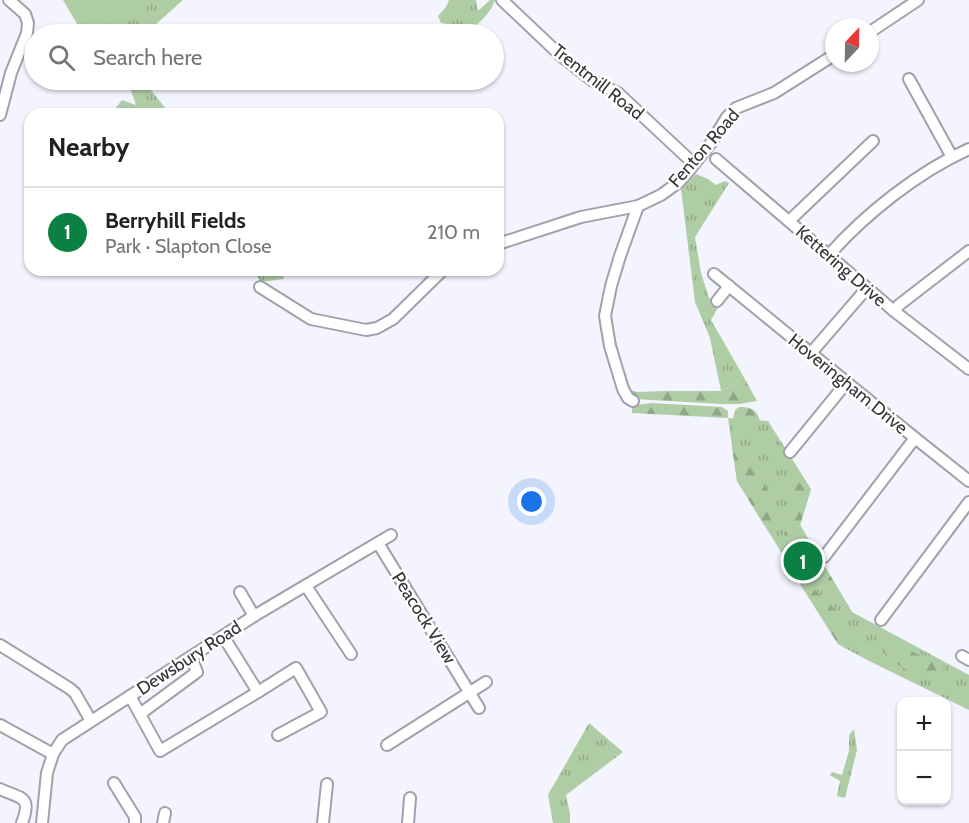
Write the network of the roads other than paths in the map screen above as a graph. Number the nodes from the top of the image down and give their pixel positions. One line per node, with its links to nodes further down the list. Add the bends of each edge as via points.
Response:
1 (9, 0): 4 (street, via 25,14)
2 (502, 0): 14 (street, Trentmill Road, via 560,55 593,81 618,93)
3 (918, 0): 5 (street)
4 (28, 24)
5 (879, 26)
6 (24, 40): 9 (street)
7 (825, 62): 14 (street, Fenton Road, via 774,93 736,108)
8 (909, 79): 12 (street)
9 (0, 116)
10 (873, 141): 16 (street)
11 (969, 149): 12 (street)
12 (952, 157): 19 (street, via 887,201)
13 (716, 159): 16 (street, Kettering Drive)
14 (694, 164): 15 (street, Fenton Road, via 679,182)
15 (638, 206): 17 (street, Fenton Road, via 581,217); 30 (street, via 605,316 623,389)
16 (789, 221): 19 (street, Kettering Drive)
17 (504, 242)
18 (969, 251): 26 (street)
19 (828, 256): 24 (street, Kettering Drive)
20 (714, 274): 22 (street, Hoveringham Drive)
21 (437, 276): 23 (street, via 393,319 366,330 311,320)
22 (729, 286): 25 (street); 27 (street, Hoveringham Drive)
23 (260, 288)
24 (867, 288): 26 (street, Kettering Drive); 27 (street)
25 (717, 300)
26 (894, 311): 28 (street, Kettering Drive)
27 (811, 353): 29 (street, Hoveringham Drive)
28 (969, 369)
29 (847, 382): 31 (street, Hoveringham Drive); 32 (street, via 805,441)
30 (633, 401)
31 (915, 438): 33 (street, Hoveringham Drive); 38 (street)
32 (790, 452)
33 (969, 481)
34 (969, 502): 42 (street)
35 (391, 535): 37 (street, Dewsbury Road)
36 (821, 538): 38 (street)
37 (378, 543): 40 (street, Dewsbury Road); 52 (street, Peacock View)
38 (832, 546): 39 (street)
39 (824, 557)
40 (306, 586): 43 (street, Dewsbury Road); 48 (street)
41 (240, 592): 43 (street)
42 (889, 609): 44 (street); 45 (street)
43 (254, 616): 46 (street, Dewsbury Road)
44 (899, 616)
45 (881, 620)
46 (223, 636): 49 (street, Dewsbury Road); 51 (street)
47 (0, 645): 56 (street, via 75,693)
48 (351, 654)
49 (191, 657): 53 (street, Dewsbury Road); 55 (street, via 197,672)
50 (486, 682): 52 (street)
51 (258, 692): 55 (street, via 160,752); 58 (street, via 296,668 321,712)
52 (470, 692): 54 (street, Peacock View); 59 (street)
53 (130, 696): 55 (street); 56 (street, Dewsbury Road)
54 (479, 708)
55 (140, 714)
56 (91, 721): 60 (street, Dewsbury Road, via 62,740)
57 (0, 725): 60 (street)
58 (278, 735)
59 (387, 745)
60 (53, 754): 66 (street, Dewsbury Road)
61 (114, 783): 67 (street)
62 (327, 784): 68 (street)
63 (0, 789): 65 (street, via 27,804)
64 (410, 798): 69 (street)
65 (22, 823)
66 (42, 823)
67 (135, 823)
68 (323, 823)
69 (408, 823)

